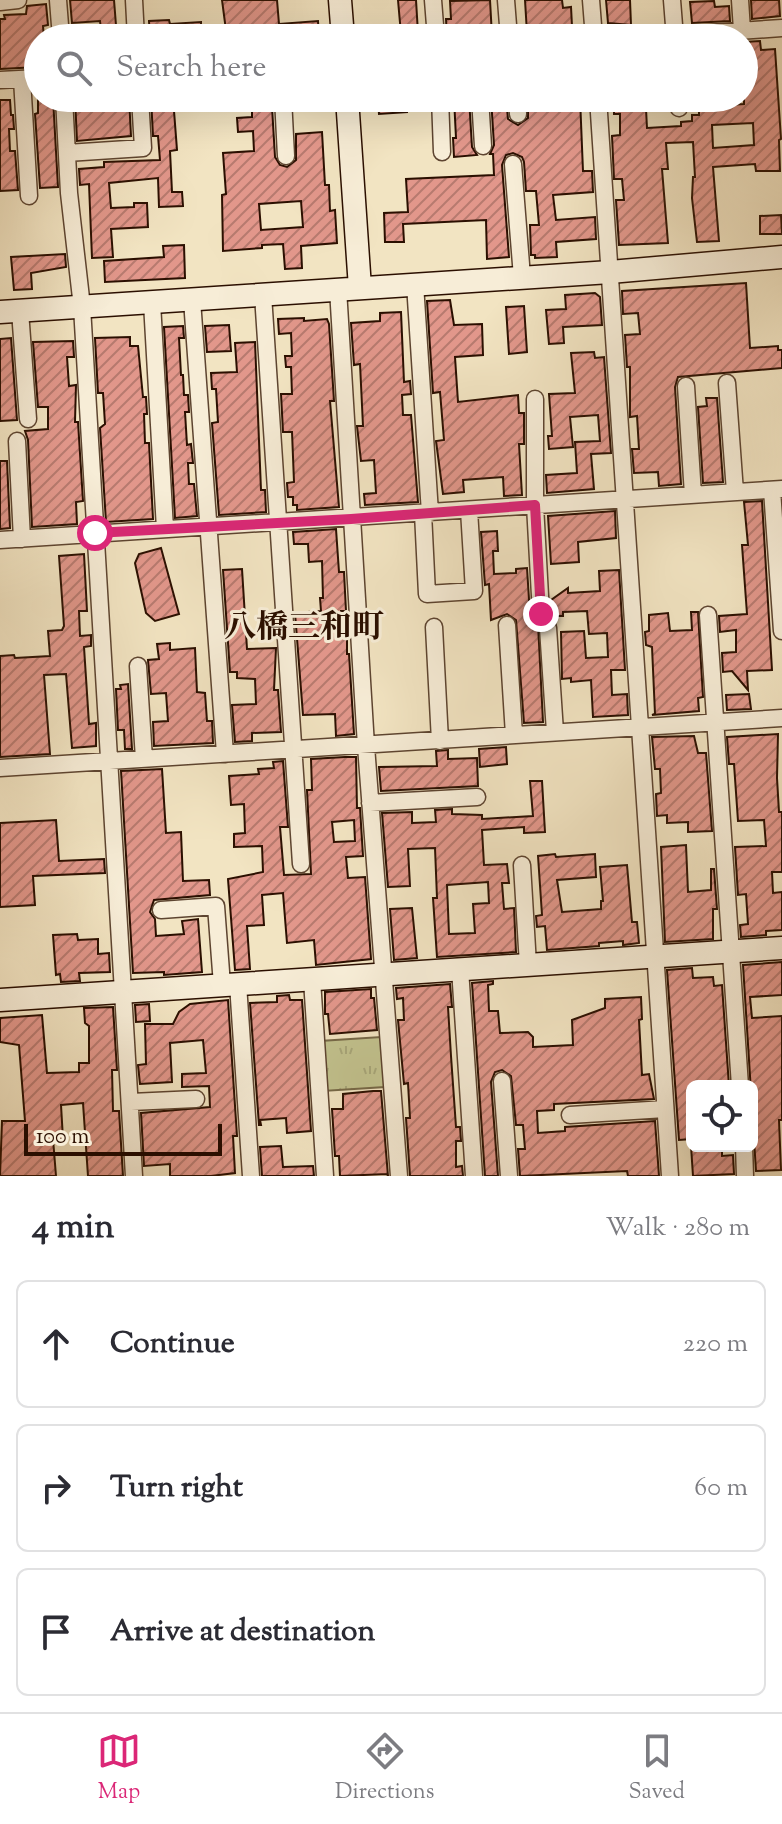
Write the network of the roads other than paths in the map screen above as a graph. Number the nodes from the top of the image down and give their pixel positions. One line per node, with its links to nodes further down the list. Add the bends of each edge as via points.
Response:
1 (18, 0): 10 (street)
2 (58, 0): 11 (street)
3 (134, 0): 12 (street)
4 (340, 0): 13 (street)
5 (433, 0): 14 (street)
6 (506, 0): 15 (street)
7 (591, 0): 16 (street)
8 (672, 0): 17 (street)
9 (740, 0): 18 (street)
10 (0, 2)
11 (60, 24)
12 (135, 24)
13 (342, 24)
14 (435, 24)
15 (508, 24)
16 (593, 24)
17 (674, 24)
18 (742, 24)
19 (782, 28): 20 (street); 21 (street)
20 (758, 29)
21 (782, 41)
22 (24, 78): 23 (street)
23 (0, 80)
24 (30, 112): 37 (street)
25 (65, 112): 34 (street)
26 (141, 112): 34 (street, via 143,148)
27 (284, 112): 35 (street)
28 (347, 112): 42 (street)
29 (441, 112): 33 (street)
30 (481, 112): 32 (street)
31 (599, 112): 39 (street)
32 (483, 146)
33 (442, 152)
34 (67, 153): 46 (street)
35 (286, 156)
36 (513, 164): 40 (street)
37 (29, 196)
38 (782, 257): 39 (street)
39 (610, 272): 40 (street); 56 (street)
40 (522, 277): 41 (street)
41 (415, 284): 42 (street); 59 (street)
42 (349, 288): 43 (street); 60 (street)
43 (263, 295): 44 (street); 61 (street)
44 (192, 300): 45 (street); 62 (street)
45 (152, 303): 46 (street); 63 (street)
46 (82, 307): 47 (street); 64 (street)
47 (10, 312): 51 (street)
48 (727, 383): 54 (street)
49 (686, 386): 55 (street)
50 (535, 399): 57 (street)
51 (28, 419)
52 (17, 441): 65 (street)
53 (777, 489): 54 (street); 70 (street)
54 (735, 492): 55 (street)
55 (693, 495): 56 (street)
56 (623, 500): 57 (street); 74 (street)
57 (535, 505): 58 (street); 75 (street)
58 (469, 510): 59 (street); 59 (street, via 474,591 427,594)
59 (426, 513): 60 (street)
60 (351, 519): 61 (street); 78 (street)
61 (278, 523): 62 (street); 79 (street)
62 (208, 527): 63 (street); 80 (street)
63 (165, 529): 64 (street)
64 (95, 533): 65 (street); 82 (street)
65 (22, 539): 66 (street)
66 (0, 540)
67 (708, 615): 73 (street)
68 (507, 625): 76 (street)
69 (434, 627): 77 (street)
70 (782, 631)
71 (138, 666): 81 (street)
72 (782, 718): 73 (street)
73 (715, 721): 74 (street); 90 (street)
74 (640, 727): 75 (street); 91 (street)
75 (555, 732): 76 (street)
76 (514, 735): 77 (street)
77 (440, 741): 78 (street)
78 (366, 746): 79 (street); 85 (street)
79 (293, 749): 80 (street); 86 (street)
80 (225, 754): 81 (street)
81 (144, 759): 82 (street)
82 (109, 762): 83 (street); 97 (street)
83 (0, 768)
84 (477, 797): 85 (street)
85 (370, 803): 94 (street)
86 (301, 864)
87 (522, 865): 92 (street)
88 (161, 910): 96 (street, via 216,906)
89 (782, 948): 90 (street)
90 (732, 951): 91 (street); 99 (street)
91 (655, 957): 92 (street); 103 (street)
92 (528, 965): 93 (street)
93 (460, 969): 94 (street); 110 (street)
94 (384, 974): 95 (street); 109 (street)
95 (312, 980): 96 (street); 108 (street)
96 (230, 985): 97 (street); 107 (street)
97 (124, 991): 98 (street); 102 (street)
98 (0, 1000)
99 (740, 1080)
100 (502, 1081): 111 (street)
101 (196, 1099): 102 (street)
102 (131, 1102): 106 (street)
103 (665, 1109): 104 (street); 112 (street)
104 (570, 1115)
105 (744, 1152): 113 (street)
106 (134, 1176)
107 (251, 1176)
108 (325, 1176)
109 (399, 1176)
110 (474, 1176)
111 (509, 1176)
112 (670, 1176)
113 (745, 1176)

